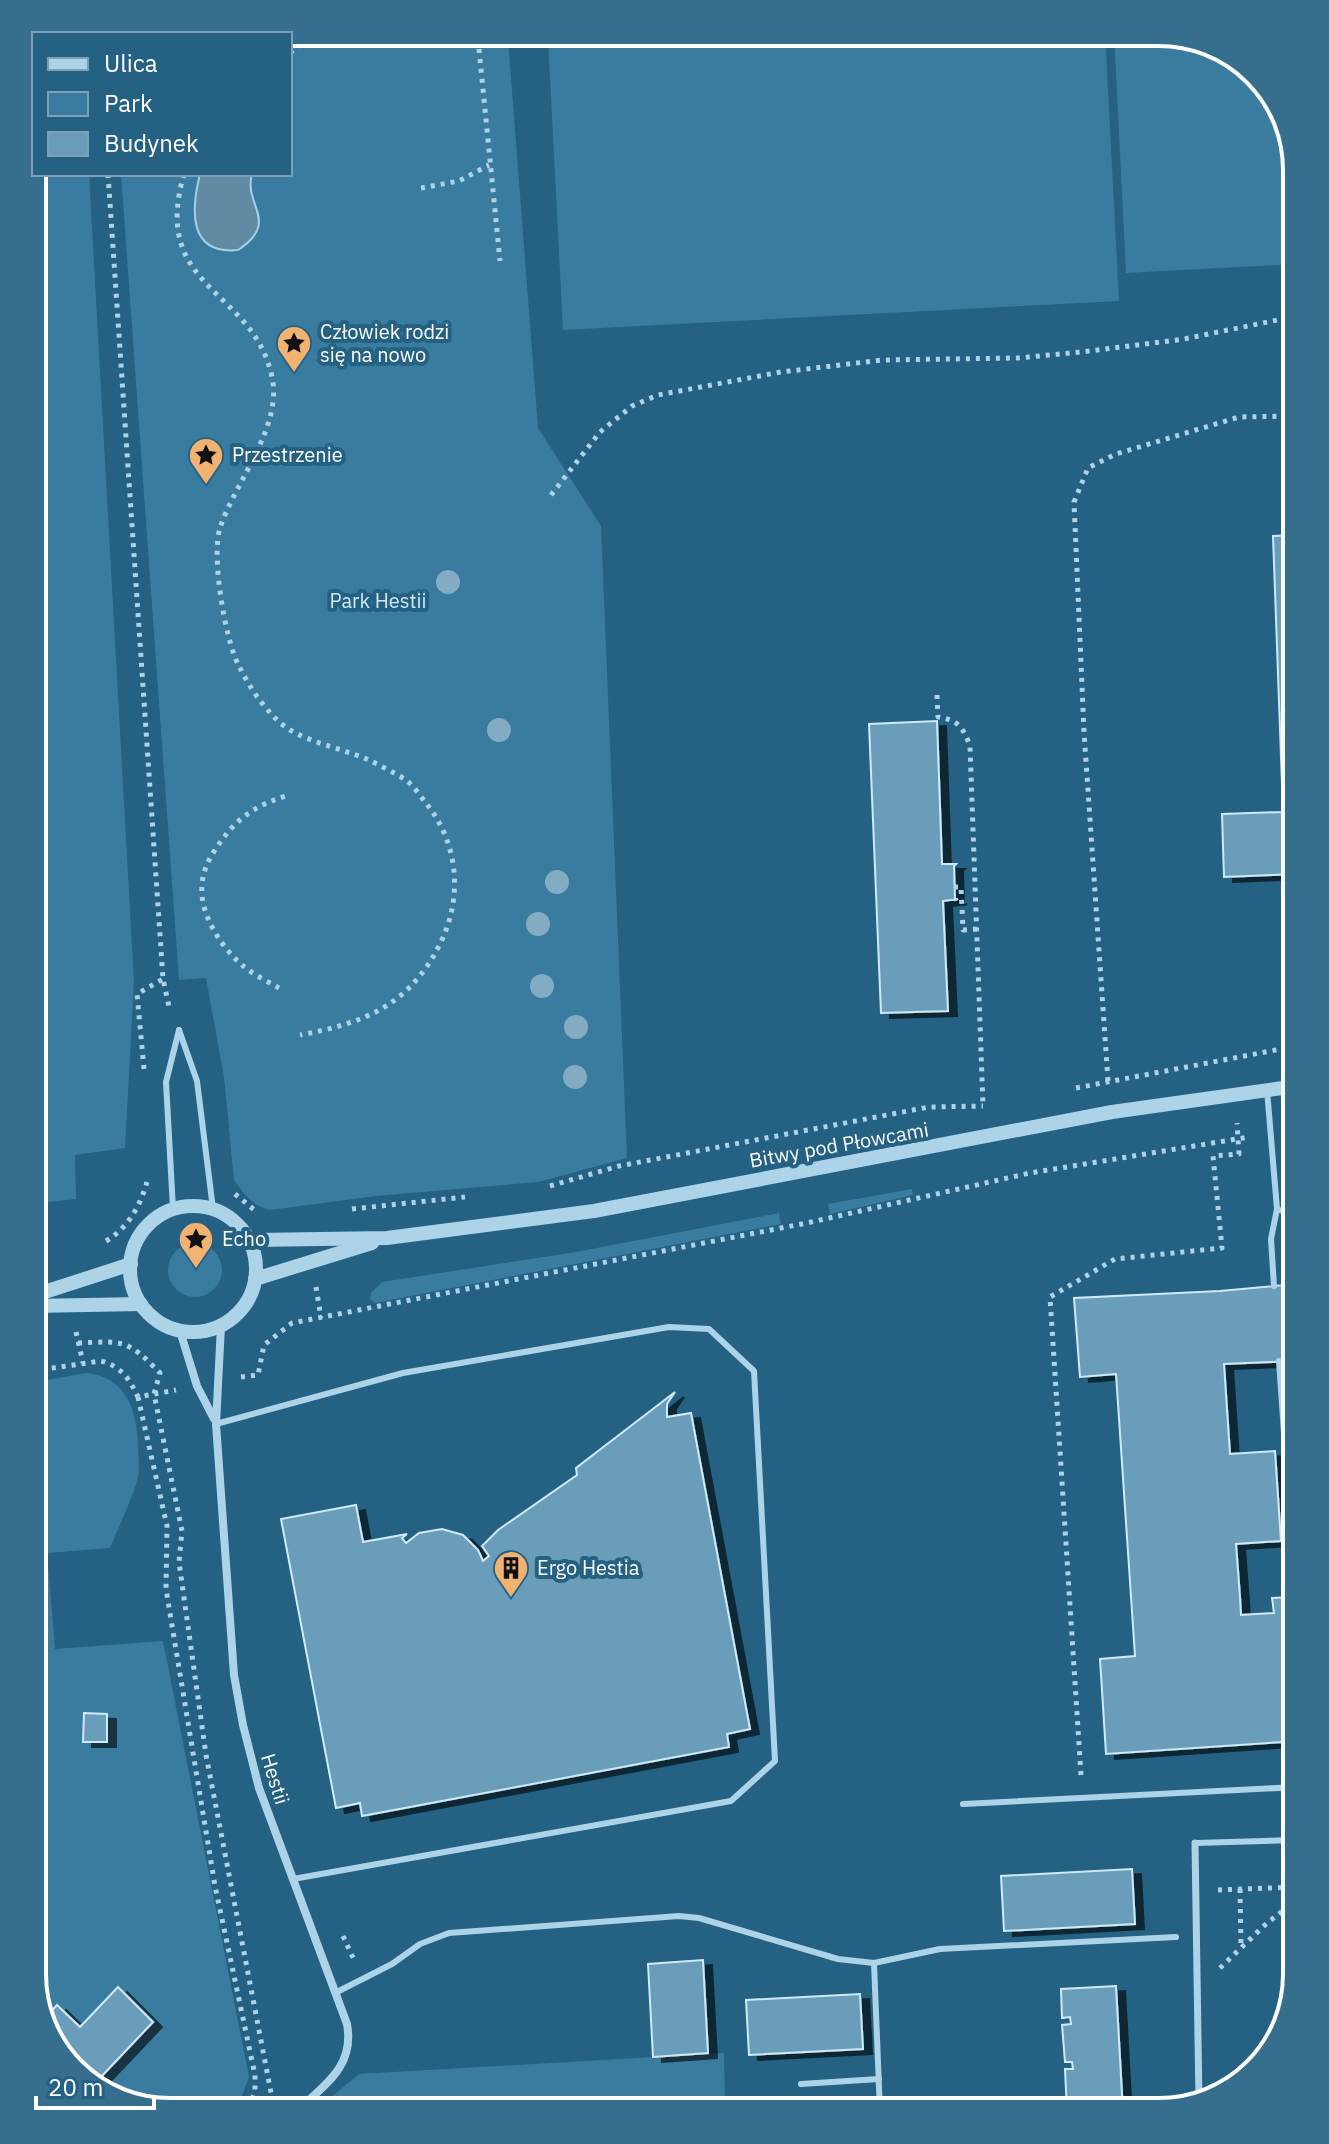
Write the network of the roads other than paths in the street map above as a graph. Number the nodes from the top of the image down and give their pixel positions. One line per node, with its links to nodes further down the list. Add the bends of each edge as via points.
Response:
1 (1283, 1088): 2 (street, Bitwy pod Płowcami)
2 (1267, 1090): 5 (lane); 7 (street, Bitwy pod Płowcami, via 1112,1112 594,1211)
3 (173, 1209): 4 (street); 4 (lane, via 166,1082 179,1030 197,1081); 9 (street, via 152,1221 137,1241)
4 (213, 1209): 8 (street, via 240,1226)
5 (1277, 1209): 6 (lane); 11 (lane, via 1271,1239)
6 (1283, 1211)
7 (387, 1238): 8 (street, Bitwy pod Płowcami); 10 (street, Bitwy pod Płowcami)
8 (249, 1240): 10 (street, via 256,1259)
9 (131, 1264): 12 (street); 13 (street)
10 (255, 1279): 15 (street, via 249,1299)
11 (1274, 1286)
12 (46, 1291)
13 (141, 1304): 14 (street); 16 (street)
14 (46, 1306)
15 (221, 1326): 16 (street); 19 (street, Hestii)
16 (180, 1331): 19 (street, Hestii, via 197,1386)
17 (1279, 1361): 18 (lane)
18 (1283, 1418)
19 (216, 1424): 24 (street, Hestii, via 234,1675 259,1788); 24 (lane, via 403,1373 669,1327 709,1329 754,1371 775,1761 731,1801)
20 (1283, 1788): 21 (lane)
21 (963, 1804)
22 (1283, 1840): 23 (lane)
23 (1195, 1843): 30 (street)
24 (293, 1879): 27 (street, Hestii)
25 (1176, 1937): 26 (lane, via 940,1949)
26 (874, 1963): 27 (lane, via 838,1959 679,1916 449,1933); 28 (lane)
27 (335, 1993): 31 (street, Hestii, via 350,2039 347,2056)
28 (879, 2079): 29 (lane); 32 (lane)
29 (801, 2084)
30 (1199, 2091)
31 (310, 2098)
32 (880, 2098)

